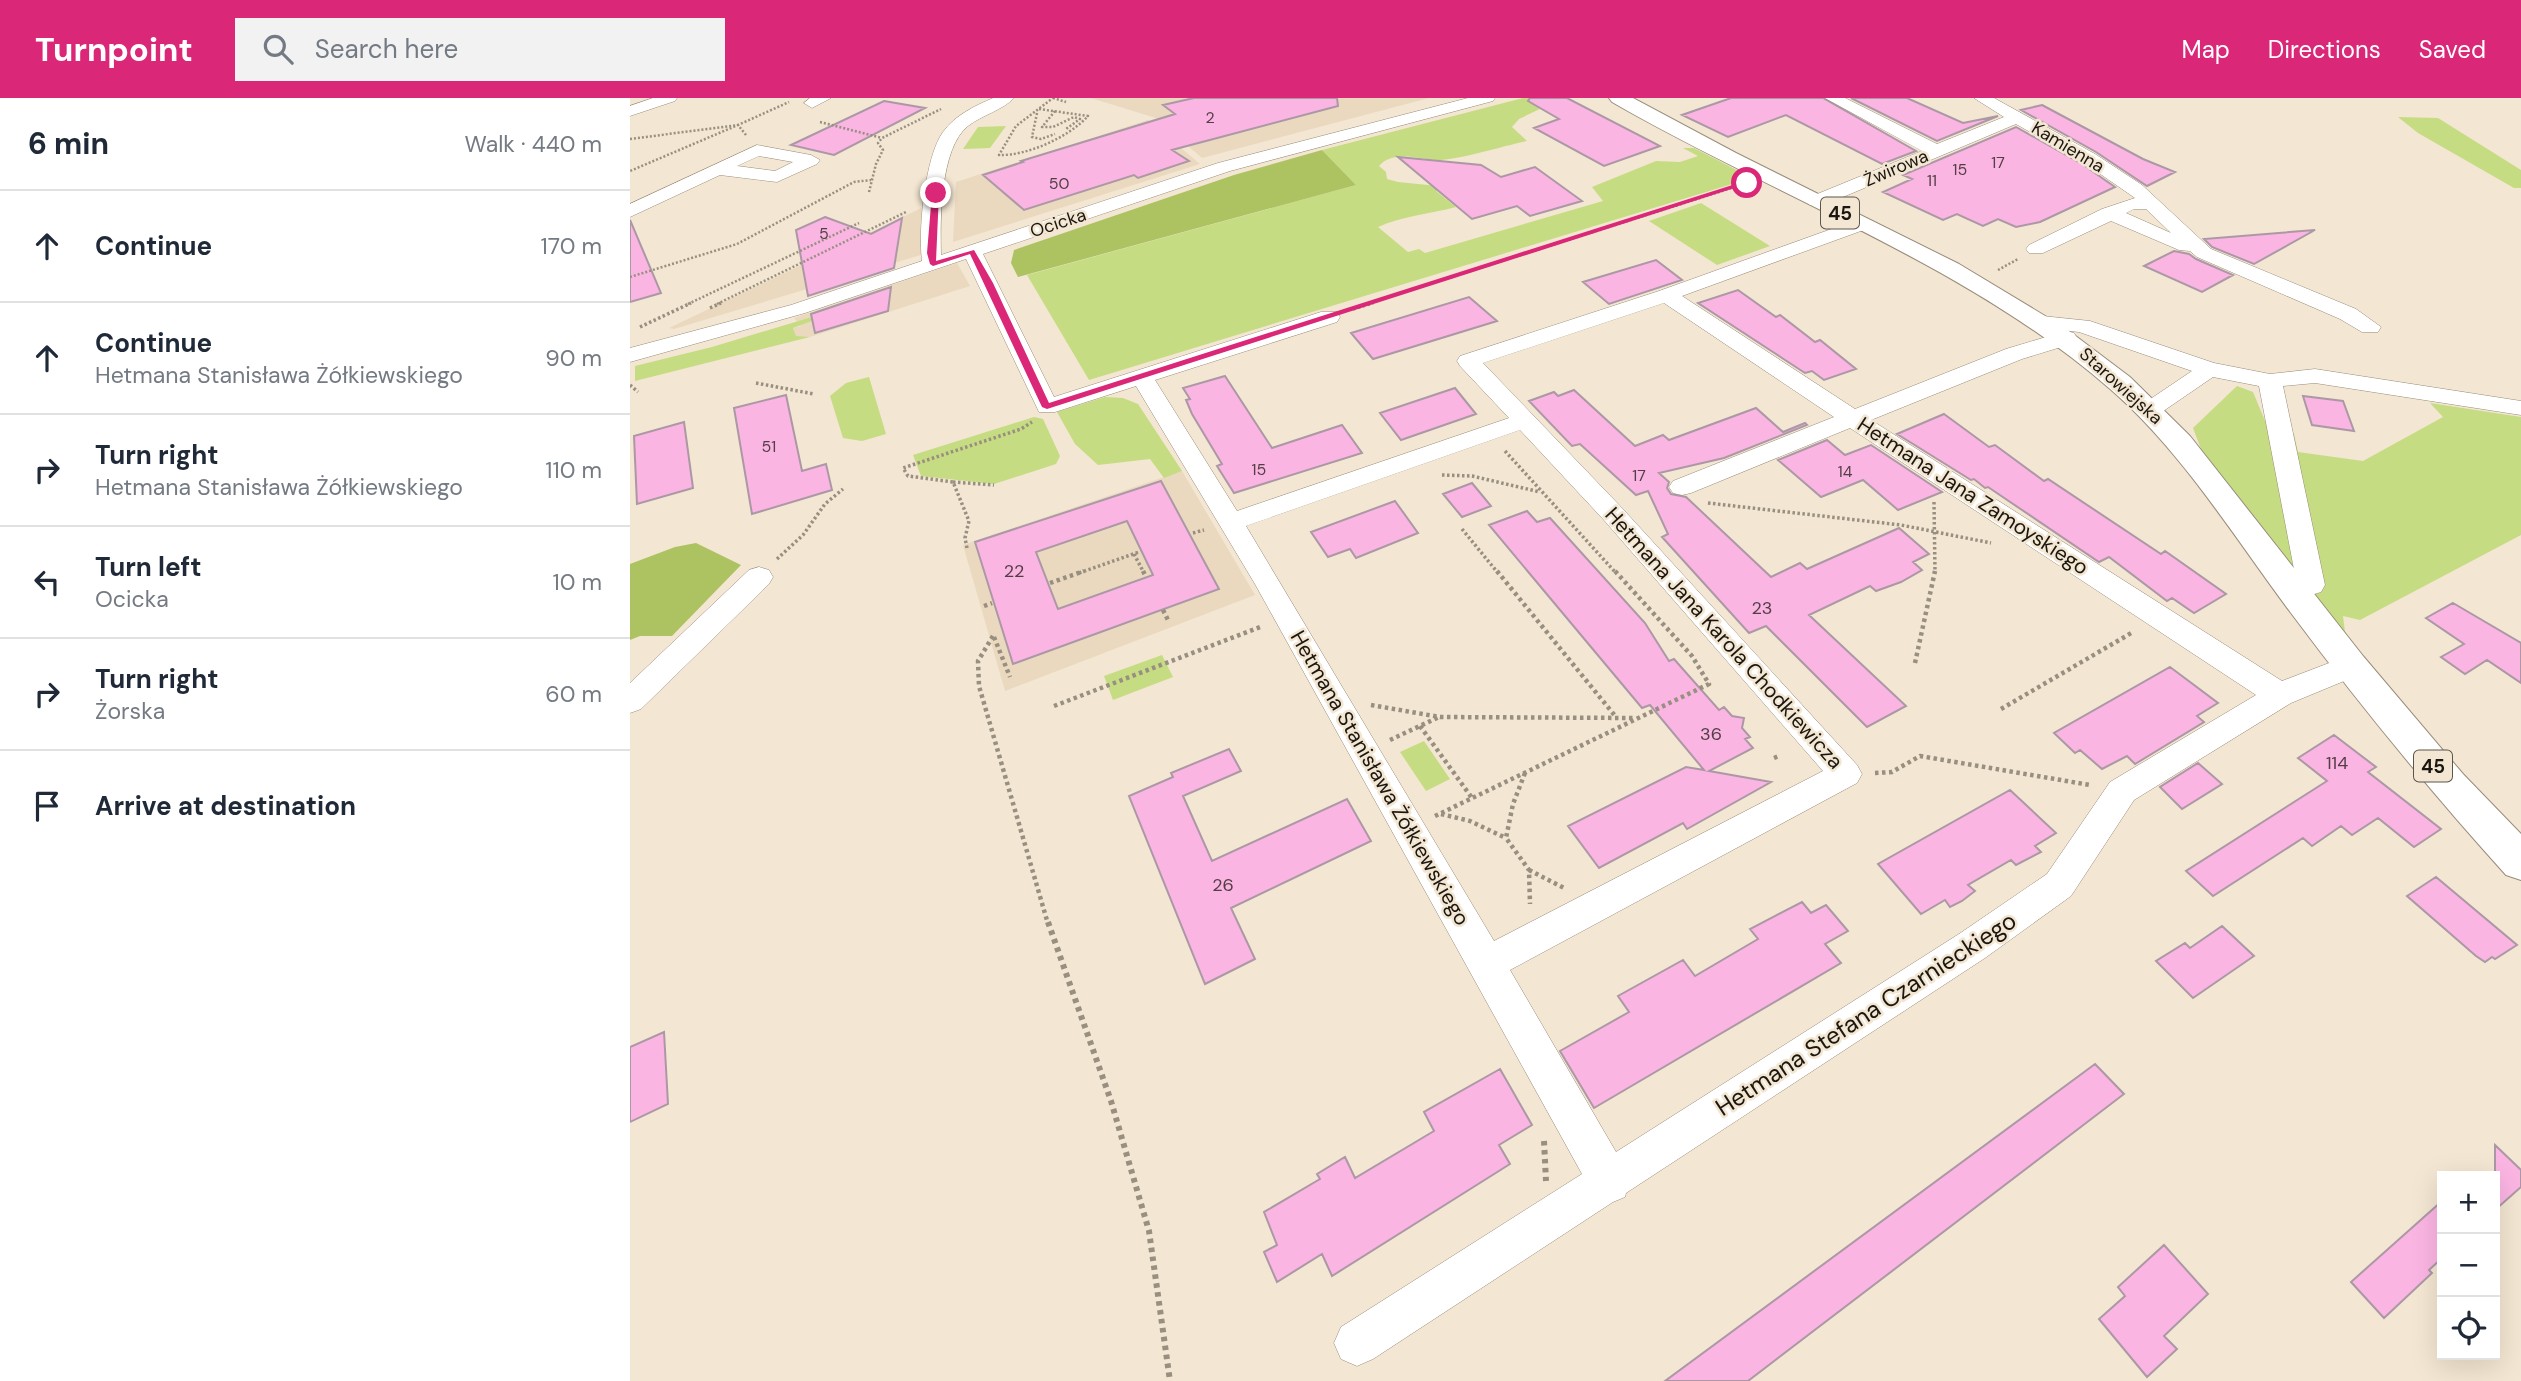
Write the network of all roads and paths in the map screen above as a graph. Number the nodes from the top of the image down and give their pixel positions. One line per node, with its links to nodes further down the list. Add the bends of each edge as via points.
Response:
1 (669, 98): 12 (street)
2 (1005, 98): 26 (street, via 966,121 946,141)
3 (1053, 98): 9 (path); 10 (path)
4 (1488, 98): 34 (street, Ocicka, via 1224,167)
5 (1619, 98): 23 (main road, Starowiejska / 45)
6 (1833, 98): 20 (street, Żwirowa)
7 (1982, 98): 14 (street, Kamienna)
8 (795, 99): 16 (path)
9 (1066, 102)
10 (1039, 108): 13 (path); 13 (path, via 1016,126 999,155 1017,154 1074,129 1088,117)
11 (940, 109): 17 (path)
12 (630, 111)
13 (1054, 112): 13 (path, via 1042,127 1053,128 1074,117 1081,120 1051,136 1032,136 1036,114)
14 (2020, 118): 20 (street, Żwirowa); 28 (street, Kamienna, via 2136,189)
15 (820, 122): 17 (path)
16 (738, 125): 18 (path); 19 (path); 22 (path)
17 (882, 138): 24 (path, via 878,143 883,150)
18 (630, 139)
19 (757, 150): 21 (street); 21 (street, via 811,160 777,177)
20 (1936, 151): 27 (street, Żwirowa)
21 (719, 169): 29 (street)
22 (630, 171)
23 (1767, 175): 27 (main road, Starowiejska / 45); 41 (path)
24 (871, 180): 25 (path); 37 (path, via 855,182 737,244)
25 (869, 192)
26 (935, 198): 36 (street); 40 (path)
27 (1817, 201): 32 (main road, Starowiejska / 45)
28 (2151, 203): 30 (street, via 2130,204); 35 (street, Kamienna)
29 (630, 211)
30 (2109, 213): 33 (street); 35 (street, Kamienna)
31 (859, 223): 44 (path)
32 (1862, 224): 38 (main road, Starowiejska / 45); 39 (street, Hetmana Jana Karola Chodkiewicza)
33 (2036, 249): 38 (path)
34 (972, 251): 36 (street, Ocicka); 54 (street)
35 (2204, 253): 43 (street, Kamienna)
36 (933, 264): 46 (street, Ocicka, via 757,322)
37 (630, 277)
38 (1976, 283): 42 (main road, Starowiejska / 45)
39 (1666, 295): 57 (street, Hetmana Jana Zamoyskiego); 58 (street, Hetmana Jana Karola Chodkiewicza, via 1468,362)
40 (705, 311)
41 (1329, 317): 48 (street)
42 (2042, 322): 45 (main road, Starowiejska / 45); 47 (street, via 2092,329)
43 (2370, 327)
44 (640, 328)
45 (2066, 338): 55 (main road, Starowiejska / 45); 57 (street, via 2014,354)
46 (630, 355)
47 (2210, 369): 49 (street); 55 (street)
48 (1142, 378): 54 (street); 67 (street, Hetmana Stanisława Żółkiewskiego)
49 (2270, 381): 56 (street, via 2315,376); 75 (street)
50 (756, 383): 53 (path)
51 (630, 385): 52 (path)
52 (638, 391)
53 (814, 394)
54 (1047, 407): 62 (path, via 1021,429 903,468 908,476)
55 (2151, 408): 83 (main road, Starowiejska / 45)
56 (2521, 408)
57 (1856, 419): 60 (street, Hetmana Jana Zamoyskiego); 64 (street)
58 (1524, 421): 59 (street); 96 (street, Hetmana Jana Karola Chodkiewicza)
59 (1489, 433): 66 (path); 67 (street)
60 (1933, 472): 69 (path); 80 (street, Hetmana Jana Zamoyskiego)
61 (1430, 474): 66 (path, via 1472,475)
62 (953, 482): 63 (path); 71 (path, via 969,520)
63 (994, 485)
64 (1682, 487): 69 (path, via 1697,502)
65 (843, 489): 72 (path)
66 (1541, 492): 92 (path, via 1692,656 1709,684)
67 (1232, 522): 79 (street, Hetmana Stanisława Żółkiewskiego)
68 (1462, 529): 91 (path)
69 (1935, 531): 70 (path); 82 (path, via 1936,567)
70 (1991, 543)
71 (967, 548)
72 (759, 577): 87 (street)
73 (1146, 577): 74 (path, via 1136,553)
74 (1050, 583)
75 (2311, 585)
76 (992, 603): 77 (path)
77 (984, 606)
78 (1163, 610): 81 (path)
79 (1287, 617): 86 (street, Hetmana Stanisława Żółkiewskiego); 88 (path)
80 (2158, 618): 85 (street, Hetmana Jana Zamoyskiego); 89 (path)
81 (1168, 620)
82 (1915, 663)
83 (2350, 666): 85 (street, Hetmana Stefana Czarnieckiego); 101 (main road, Starowiejska / 45, via 2449,785)
84 (1010, 677): 106 (path, via 993,636 978,661 979,685 1045,915 1111,1101 1149,1231)
85 (2280, 695): 97 (street, Hetmana Stefana Czarnieckiego)
86 (1334, 698): 90 (path); 94 (street, Hetmana Stanisława Żółkiewskiego)
87 (630, 701)
88 (1054, 706)
89 (2000, 709)
90 (1440, 717): 91 (path); 93 (path)
91 (1617, 718): 92 (path)
92 (1638, 718): 95 (path)
93 (1420, 726): 94 (path); 98 (path)
94 (1365, 752): 99 (street, Hetmana Stanisława Żółkiewskiego)
95 (1525, 772): 98 (path); 100 (path)
96 (1846, 774): 97 (path, via 1892,772 1920,756); 102 (street, Hetmana Jana Karola Chodkiewicza)
97 (2122, 791): 104 (street, Hetmana Stefana Czarnieckiego, via 2059,885)
98 (1472, 798): 99 (path)
99 (1425, 821): 100 (path, via 1470,821); 103 (street, Hetmana Stanisława Żółkiewskiego)
100 (1506, 838): 102 (path, via 1529,870)
101 (2521, 862)
102 (1524, 943): 103 (street, Hetmana Jana Karola Chodkiewicza)
103 (1487, 962): 104 (street, Hetmana Stanisława Żółkiewskiego)
104 (1610, 1182): 105 (street, Hetmana Stefana Czarnieckiego)
105 (1357, 1343)
106 (1170, 1381)

